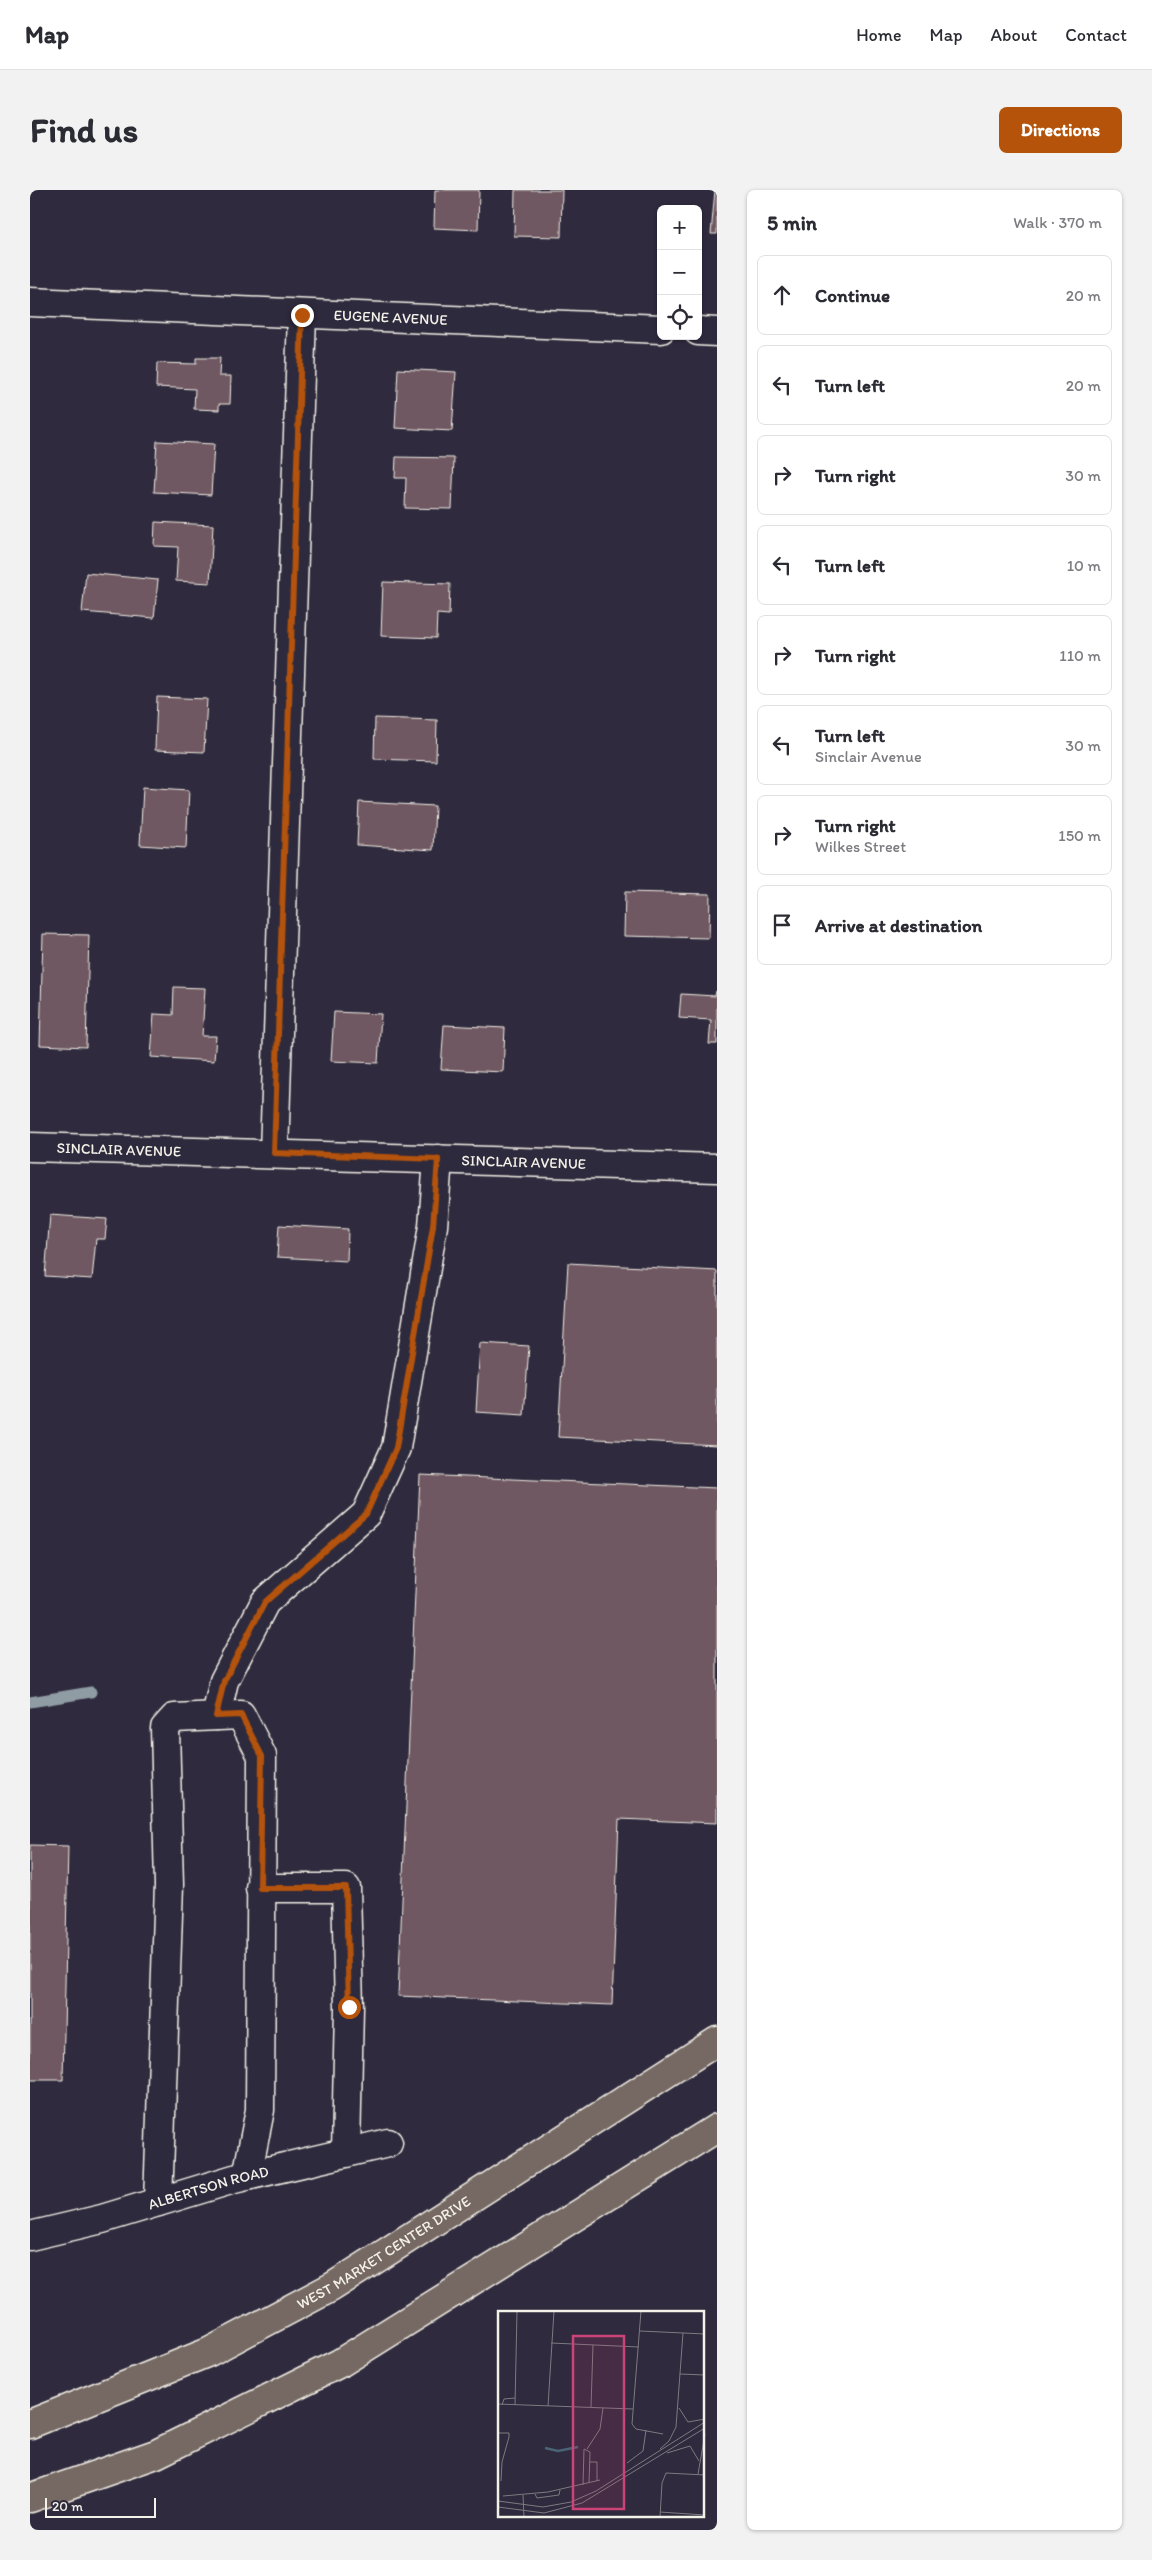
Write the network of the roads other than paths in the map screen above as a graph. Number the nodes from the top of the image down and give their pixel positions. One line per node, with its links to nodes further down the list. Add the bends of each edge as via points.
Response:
1 (30, 302): 2 (street, EUGENE AVENUE)
2 (302, 315): 3 (street, EUGENE AVENUE); 7 (street)
3 (657, 329)
4 (702, 331): 5 (street)
5 (717, 332)
6 (30, 1147): 7 (street, SINCLAIR AVENUE)
7 (274, 1153): 8 (street, SINCLAIR AVENUE)
8 (438, 1159): 9 (street, SINCLAIR AVENUE); 10 (street, via 433,1226 396,1448 366,1514 265,1602 224,1681)
9 (717, 1168)
10 (216, 1716): 11 (street, via 241,1715 262,1756); 17 (street, via 174,1718 165,1728 168,1859)
11 (260, 1888): 15 (street, via 346,1888 349,2007); 16 (street, via 260,2110)
12 (717, 2041): 19 (main road, WEST MARKET CENTER DRIVE, via 332,2287 209,2352)
13 (717, 2128): 20 (main road, via 340,2363 156,2454)
14 (388, 2143): 15 (street, ALBERTSON ROAD)
15 (346, 2153): 16 (street, ALBERTSON ROAD)
16 (247, 2176): 17 (street, ALBERTSON ROAD)
17 (158, 2202): 18 (street, ALBERTSON ROAD)
18 (30, 2236)
19 (30, 2424)
20 (30, 2498)

